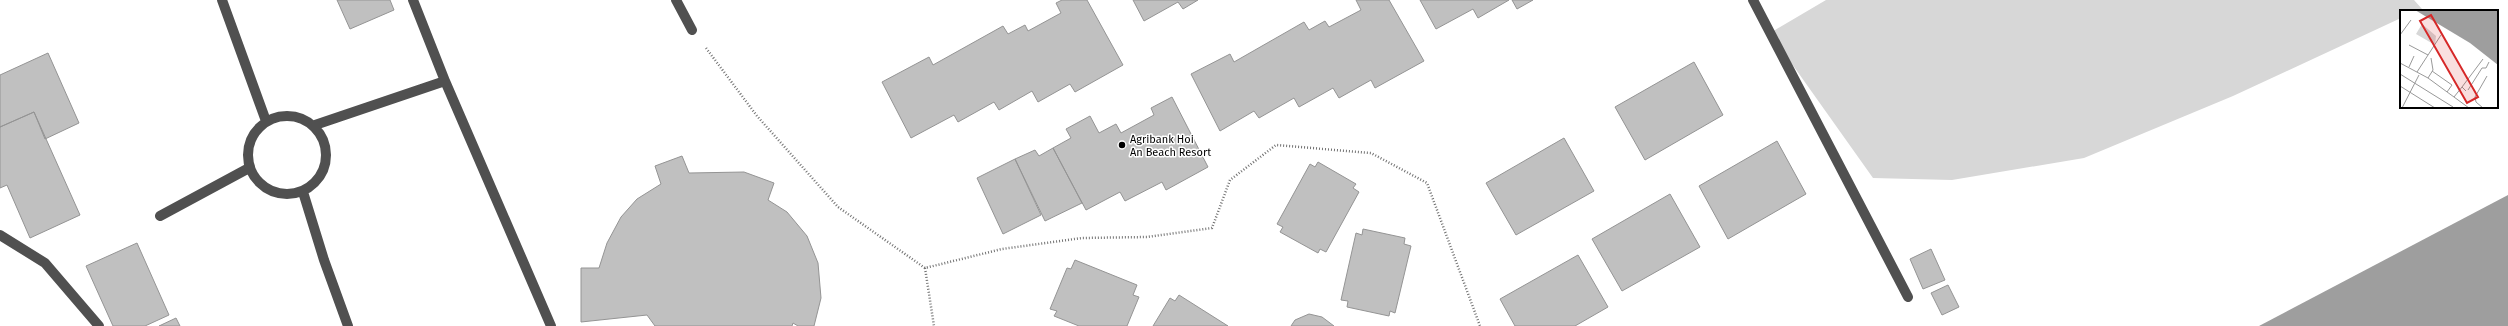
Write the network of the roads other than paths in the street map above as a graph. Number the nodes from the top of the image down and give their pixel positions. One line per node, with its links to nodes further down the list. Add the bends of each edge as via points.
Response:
1 (222, 0): 7 (street)
2 (413, 0): 6 (street)
3 (676, 0): 5 (street)
4 (1753, 0): 13 (street)
5 (692, 30)
6 (445, 81): 8 (street); 16 (street)
7 (266, 121): 8 (street, via 291,115); 9 (street, via 250,141)
8 (315, 125): 10 (street, via 327,149 322,174)
9 (249, 168): 10 (street, via 265,188 290,195); 11 (street)
10 (303, 192): 15 (street)
11 (160, 216)
12 (0, 235): 14 (street, via 45,263)
13 (1908, 297)
14 (99, 326)
15 (348, 326)
16 (551, 326)

